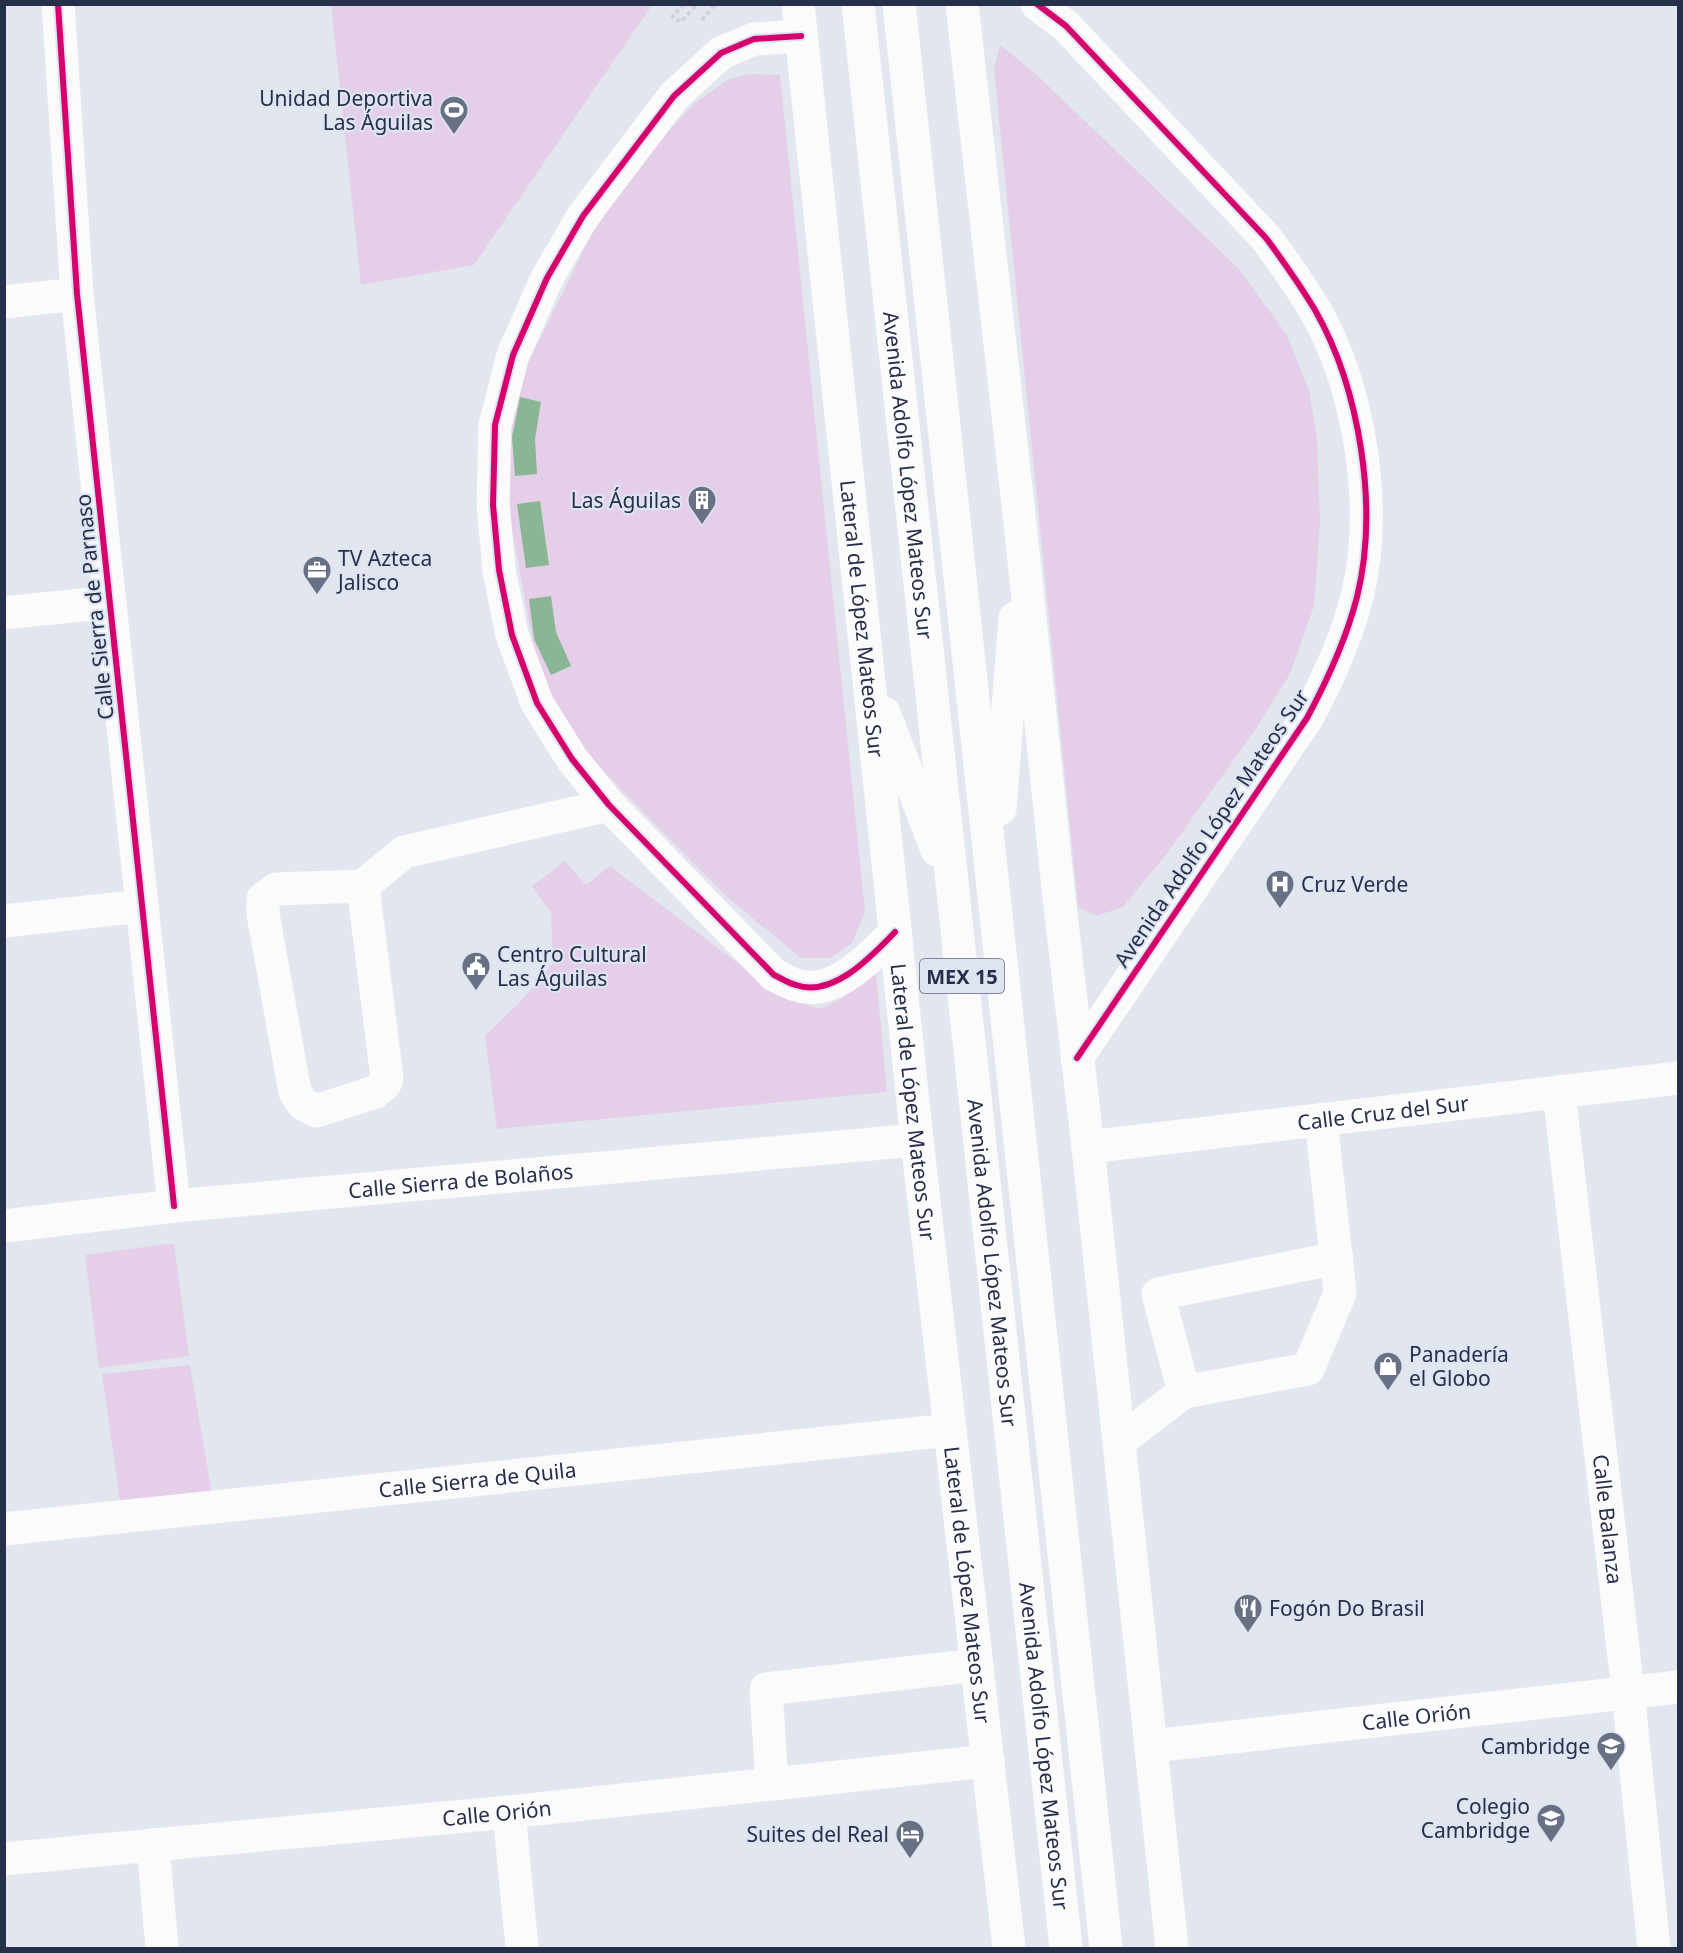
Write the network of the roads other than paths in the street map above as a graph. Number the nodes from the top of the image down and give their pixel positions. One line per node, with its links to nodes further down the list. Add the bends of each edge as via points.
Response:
1 (58, 4): 7 (street, Calle Sierra de Parnaso)
2 (858, 4): 16 (street, Avenida Adolfo López Mateos Sur / MEX 15)
3 (899, 4): 15 (street, Avenida Adolfo López Mateos Sur / MEX 15)
4 (962, 4): 9 (street)
5 (1037, 4): 20 (street, Avenida Adolfo López Mateos Sur, via 1066,26 1266,238 1293,274 1316,311 1351,401 1362,451 1366,503 1357,595 1328,680 1308,718)
6 (800, 20): 12 (street, Lateral de López Mateos Sur); 13 (street, via 721,52 674,96 583,216 547,278 513,355 495,425 493,505 499,570 512,635 537,703 572,759)
7 (77, 294): 8 (street); 10 (street, Calle Sierra de Parnaso)
8 (4, 302)
9 (1021, 532): 15 (street); 20 (street)
10 (110, 602): 11 (street); 17 (street, Calle Sierra de Parnaso)
11 (4, 613)
12 (868, 672): 16 (street); 19 (street, Lateral de López Mateos Sur)
13 (609, 805): 14 (street, via 404,852); 19 (street, via 774,975 798,986 822,987 844,977)
14 (363, 886): 14 (street, via 276,889 263,899 262,914 295,1092 303,1104 316,1111 375,1092 386,1084)
15 (993, 891): 46 (street, Avenida Adolfo López Mateos Sur / MEX 15)
16 (953, 892): 45 (street, Avenida Adolfo López Mateos Sur / MEX 15)
17 (142, 906): 18 (street); 26 (street, Calle Sierra de Parnaso)
18 (4, 921)
19 (895, 932): 24 (street, Lateral de López Mateos Sur)
20 (1077, 1058): 25 (street)
21 (1678, 1078): 22 (street, Calle Cruz del Sur)
22 (1558, 1092): 23 (street, Calle Cruz del Sur); 35 (street, Calle Balanza)
23 (1321, 1119): 25 (street, Calle Cruz del Sur); 28 (street)
24 (917, 1140): 26 (street, Calle Sierra de Bolaños); 30 (street, Lateral de López Mateos Sur)
25 (1088, 1147): 31 (street)
26 (174, 1206): 27 (street, Calle Sierra de Bolaños)
27 (4, 1226)
28 (1336, 1258): 29 (street, via 1340,1293 1308,1369); 29 (street, via 1158,1294)
29 (1184, 1392): 31 (street)
30 (950, 1430): 32 (street, Calle Sierra de Quila); 33 (street, Lateral de López Mateos Sur)
31 (1120, 1442): 36 (street)
32 (4, 1529)
33 (977, 1665): 37 (street, Lateral de López Mateos Sur); 38 (street, via 766,1689)
34 (1678, 1687): 35 (street, Calle Orión)
35 (1628, 1692): 36 (street, Calle Orión); 48 (street, Calle Balanza)
36 (1152, 1746): 47 (street)
37 (988, 1761): 38 (street, Calle Orión); 44 (street, Lateral de López Mateos Sur)
38 (772, 1784): 39 (street, Calle Orión)
39 (509, 1812): 40 (street, Calle Orión); 43 (street)
40 (153, 1845): 41 (street, Calle Orión); 42 (street)
41 (4, 1859)
42 (162, 1948)
43 (522, 1948)
44 (1009, 1948)
45 (1066, 1948)
46 (1106, 1948)
47 (1172, 1948)
48 (1654, 1948)

